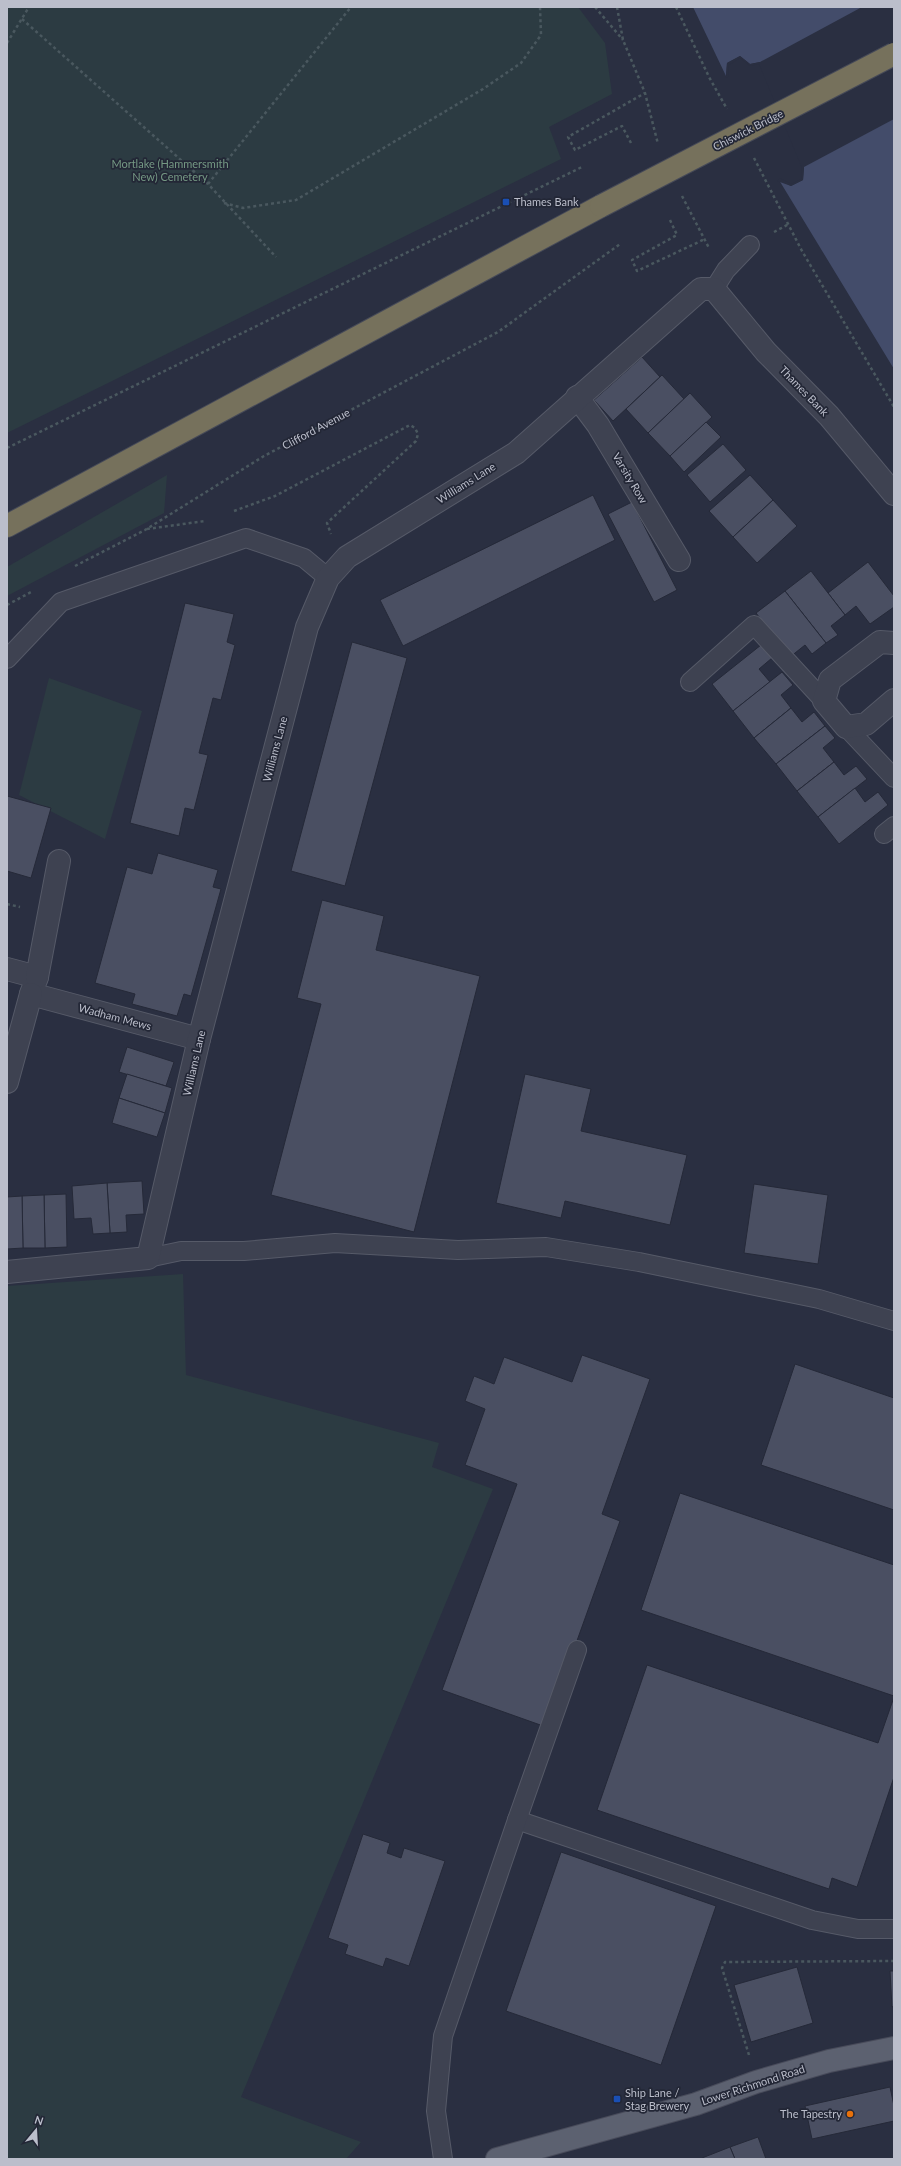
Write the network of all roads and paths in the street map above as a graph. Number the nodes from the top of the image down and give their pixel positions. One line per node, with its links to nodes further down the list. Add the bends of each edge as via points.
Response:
1 (29, 7): 7 (path)
2 (351, 7): 16 (path)
3 (540, 7): 19 (path, via 541,35 521,63 483,90 296,200 243,208)
4 (595, 7): 8 (path)
5 (618, 7): 8 (path)
6 (676, 7): 11 (path)
7 (22, 19): 9 (path); 16 (path)
8 (623, 40): 12 (path)
9 (7, 43)
10 (894, 54): 33 (highway, Chiswick Bridge, bridge, via 601,206)
11 (709, 77)
12 (645, 92): 13 (path, via 568,137 575,150 622,126); 14 (path)
13 (631, 143)
14 (660, 152)
15 (582, 168): 29 (path)
16 (208, 184): 19 (path)
17 (772, 189): 28 (path, via 802,251)
18 (681, 193): 21 (path)
19 (224, 203): 25 (path)
20 (670, 220): 21 (path, via 677,235 632,260 637,271)
21 (705, 239): 24 (path)
22 (620, 244): 34 (path, Clifford Avenue, via 498,332 264,456)
23 (750, 245): 26 (lane, via 726,270)
24 (711, 252)
25 (276, 256)
26 (714, 289): 27 (street, Williams Lane, via 701,289); 30 (street, Thames Bank, via 766,352 829,416)
27 (576, 397): 35 (street, Varsity Row, via 598,426); 37 (street, Williams Lane, via 516,453 347,557)
28 (894, 407)
29 (7, 448)
30 (894, 494)
31 (230, 513): 37 (path, via 275,496 387,435 410,425 415,428 418,434 416,441 327,523 332,538)
32 (208, 521): 34 (path)
33 (7, 526)
34 (144, 530): 36 (path, Clifford Avenue)
35 (679, 560)
36 (70, 570)
37 (328, 578): 41 (lane, via 304,558 246,538 61,602); 50 (street, Williams Lane, via 308,627)
38 (36, 589): 39 (path)
39 (7, 605)
40 (894, 643): 44 (street, via 880,642 830,680)
41 (7, 658)
42 (690, 682): 44 (lane, via 754,625)
43 (894, 700): 45 (street, via 866,724)
44 (824, 701): 45 (street)
45 (846, 727): 46 (lane)
46 (894, 778)
47 (59, 860): 49 (street)
48 (7, 969): 49 (street, Wadham Mews)
49 (34, 986): 50 (street, Wadham Mews); 51 (street)
50 (199, 1039): 52 (street, Williams Lane)
51 (7, 1082)
52 (148, 1258): 53 (street); 54 (lane, via 181,1251 244,1251 336,1243 458,1250 546,1247 639,1262 819,1300)
53 (7, 1272)
54 (894, 1321)
55 (577, 1650): 56 (lane)
56 (516, 1820): 57 (lane, via 812,1920 858,1929); 61 (lane, via 443,2036 436,2111)
57 (894, 1929)
58 (894, 1961): 60 (path, via 725,1962 722,1968)
59 (894, 2048): 62 (main road, Lower Richmond Road, via 829,2061 756,2082 688,2106)
60 (749, 2055)
61 (443, 2159)
62 (497, 2159)

